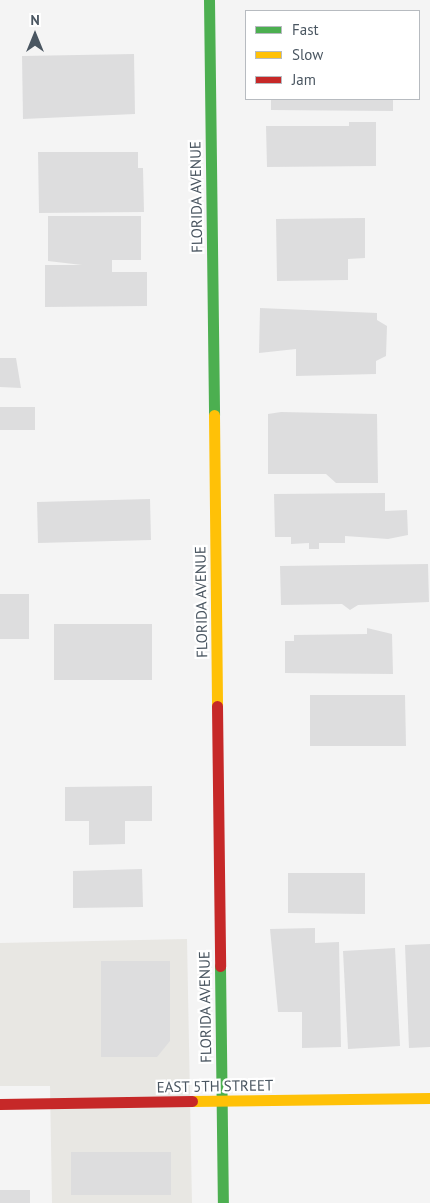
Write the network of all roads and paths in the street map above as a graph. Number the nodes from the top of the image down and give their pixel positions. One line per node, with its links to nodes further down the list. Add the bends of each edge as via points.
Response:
1 (209, 0): 3 (street, FLORIDA AVENUE)
2 (430, 1098): 3 (street, EAST 5TH STREET)
3 (221, 1100): 4 (street, EAST 5TH STREET); 5 (street, FLORIDA AVENUE)
4 (0, 1104)
5 (222, 1203)

